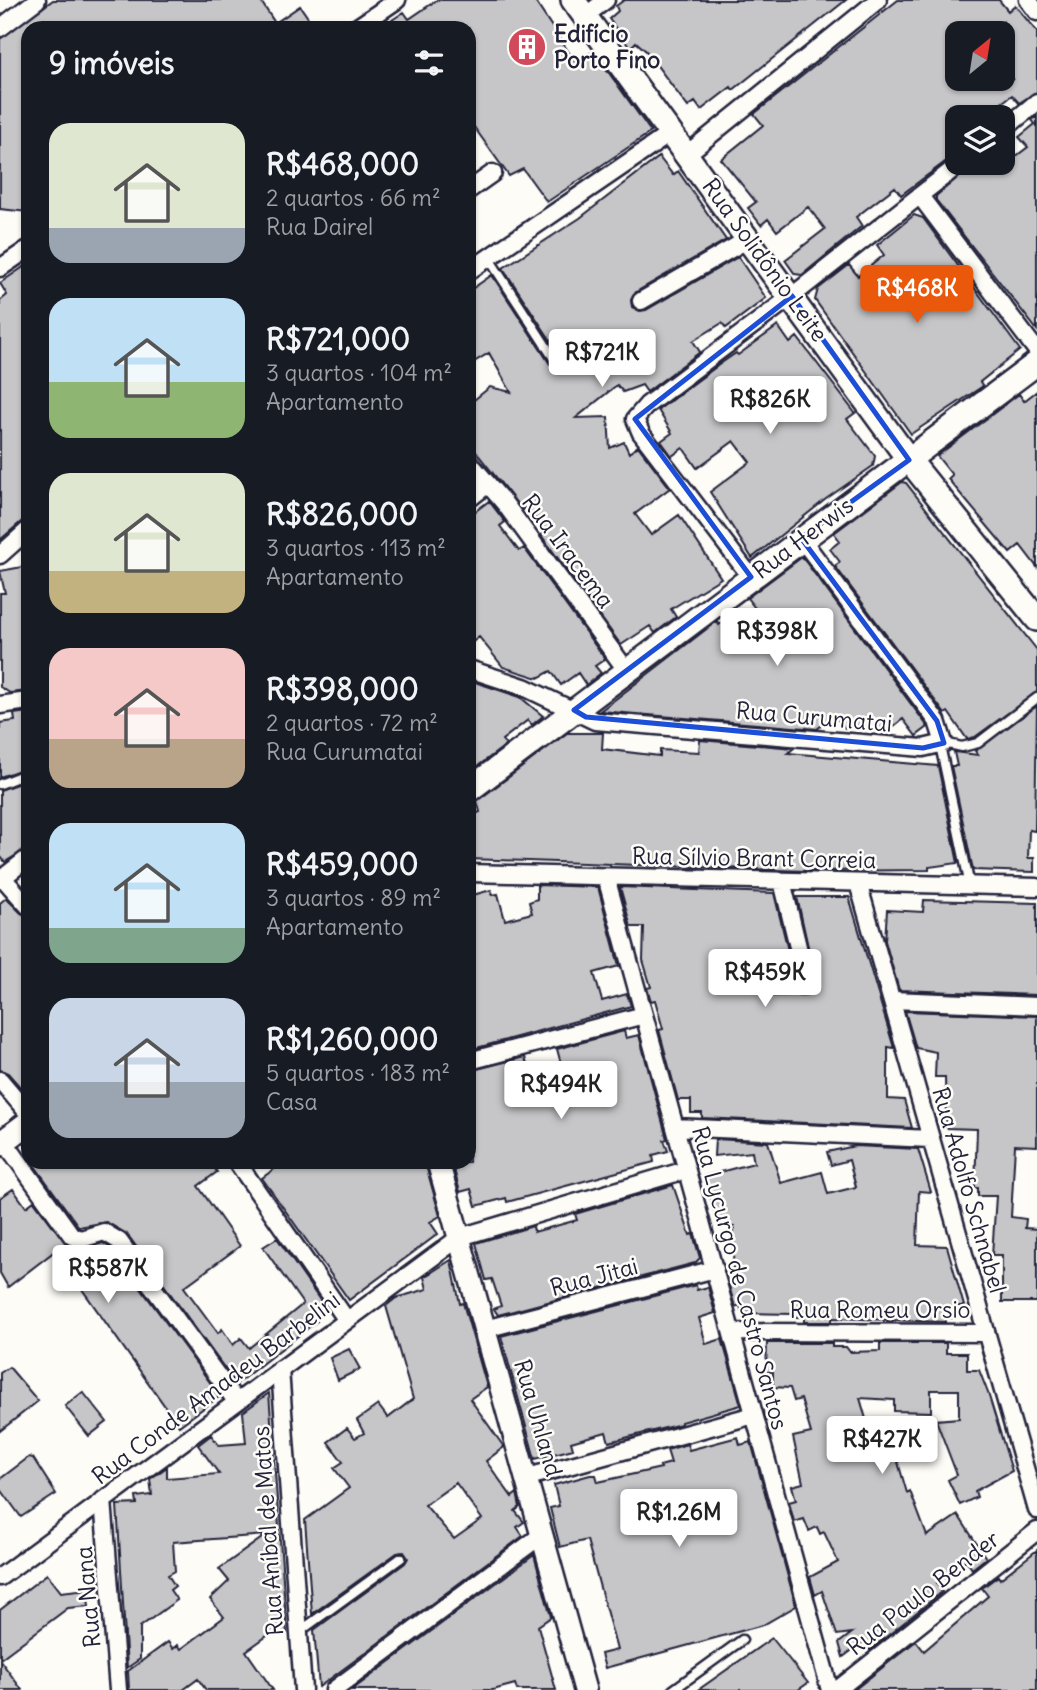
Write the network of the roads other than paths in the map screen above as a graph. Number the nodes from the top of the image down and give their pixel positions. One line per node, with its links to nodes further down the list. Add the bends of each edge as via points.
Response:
1 (37, 0): 9 (street)
2 (397, 0): 8 (street)
3 (606, 0): 6 (street)
4 (878, 0): 13 (street)
5 (1028, 0): 7 (street)
6 (579, 8): 12 (main road, Rua Solidônio Leite)
7 (1037, 12)
8 (366, 21)
9 (0, 28)
10 (1037, 102): 11 (street)
11 (1015, 120)
12 (671, 133): 13 (main road, Rua Solidônio Leite); 20 (street)
13 (687, 154): 18 (main road, Rua Solidônio Leite)
14 (493, 173): 16 (street)
15 (946, 175): 17 (street)
16 (476, 185)
17 (920, 196): 23 (street); 25 (street)
18 (750, 239): 23 (main road, Rua Solidônio Leite); 24 (street)
19 (21, 254): 22 (street)
20 (488, 257): 21 (street); 26 (lane)
21 (476, 266)
22 (0, 268)
23 (792, 296): 28 (main road, Rua Solidônio Leite); 36 (street, via 647,405 635,425)
24 (641, 301)
25 (1037, 351)
26 (555, 360)
27 (1037, 363): 28 (main road, Rua Herwis)
28 (909, 460): 33 (main road, Rua Herwis); 37 (main road, Rua Solidônio Leite)
29 (476, 470): 30 (street, Rua Iracema)
30 (488, 485): 31 (street); 39 (street, Rua Iracema)
31 (476, 494)
32 (21, 536): 35 (street)
33 (801, 538): 36 (main road, Rua Herwis); 44 (street, via 937,722)
34 (21, 550): 35 (street)
35 (2, 553)
36 (751, 576): 39 (main road, Rua Herwis)
37 (1037, 619)
38 (476, 670): 43 (street, Rua Curumatai)
39 (627, 671): 43 (main road, Rua Herwis)
40 (1037, 698): 44 (lane, Rua Curumatai, via 978,743 961,747)
41 (21, 702): 42 (street)
42 (0, 705)
43 (574, 710): 44 (street, Rua Curumatai, via 595,721 639,726 923,748); 47 (main road, Rua Herwis)
44 (942, 744): 54 (lane)
45 (21, 776): 46 (lane)
46 (0, 784)
47 (476, 784)
48 (21, 864): 51 (street)
49 (476, 873): 50 (street, Rua Sílvio Brant Correia)
50 (606, 877): 52 (street, Rua Sílvio Brant Correia); 60 (street, Rua Lycurgo de Castro Santos)
51 (2, 879): 56 (street)
52 (782, 881): 53 (street, Rua Sílvio Brant Correia); 57 (street, via 806,980 802,985)
53 (858, 883): 54 (street, Rua Sílvio Brant Correia); 58 (street, Rua Adolfo Schnabel)
54 (970, 886): 55 (street, Rua Sílvio Brant Correia)
55 (1037, 887)
56 (21, 899)
57 (774, 986)
58 (892, 1000): 59 (street); 66 (street, Rua Adolfo Schnabel)
59 (1037, 1006)
60 (644, 1015): 61 (street); 65 (street, Rua Lycurgo de Castro Santos)
61 (476, 1059)
62 (0, 1080): 63 (street)
63 (21, 1105)
64 (21, 1128): 67 (main road)
65 (675, 1128): 66 (street); 72 (street, Rua Lycurgo de Castro Santos)
66 (930, 1139): 78 (street, Rua Adolfo Schnabel)
67 (2, 1143): 68 (street)
68 (21, 1168)
69 (22, 1169): 80 (street, via 72,1236 81,1239 104,1232 119,1241)
70 (242, 1169): 75 (street)
71 (440, 1169): 73 (street, Rua Uhland)
72 (686, 1170): 73 (street, Rua Conde Amadeu Barbelini); 74 (street, Rua Lycurgo de Castro Santos)
73 (460, 1237): 75 (street, Rua Conde Amadeu Barbelini); 76 (street, Rua Uhland)
74 (715, 1269): 76 (street, Rua Jitai); 77 (street, Rua Lycurgo de Castro Santos)
75 (346, 1319): 79 (street, Rua Conde Amadeu Barbelini)
76 (485, 1329): 82 (street, Rua Uhland)
77 (732, 1332): 78 (street, Rua Romeu Orsio); 81 (street, Rua Lycurgo de Castro Santos)
78 (986, 1333): 84 (street, Rua Adolfo Schnabel)
79 (280, 1369): 80 (street, Rua Conde Amadeu Barbelini); 89 (street, Rua Aníbal de Matos)
80 (236, 1401): 83 (street, Rua Conde Amadeu Barbelini)
81 (754, 1415): 82 (street); 96 (street, Rua Lycurgo de Castro Santos)
82 (528, 1477): 86 (street, Rua Uhland)
83 (103, 1500): 88 (street, Rua Conde Amadeu Barbelini); 91 (street, Rua Nana)
84 (1037, 1510)
85 (1037, 1531): 97 (street, Rua Paulo Bender)
86 (543, 1534): 93 (street); 94 (street, Rua Uhland)
87 (401, 1558): 89 (lane)
88 (0, 1577)
89 (297, 1634): 92 (street, Rua Aníbal de Matos)
90 (742, 1640): 95 (lane)
91 (118, 1690)
92 (303, 1690)
93 (334, 1690)
94 (585, 1690)
95 (673, 1690)
96 (830, 1690)
97 (837, 1690)

